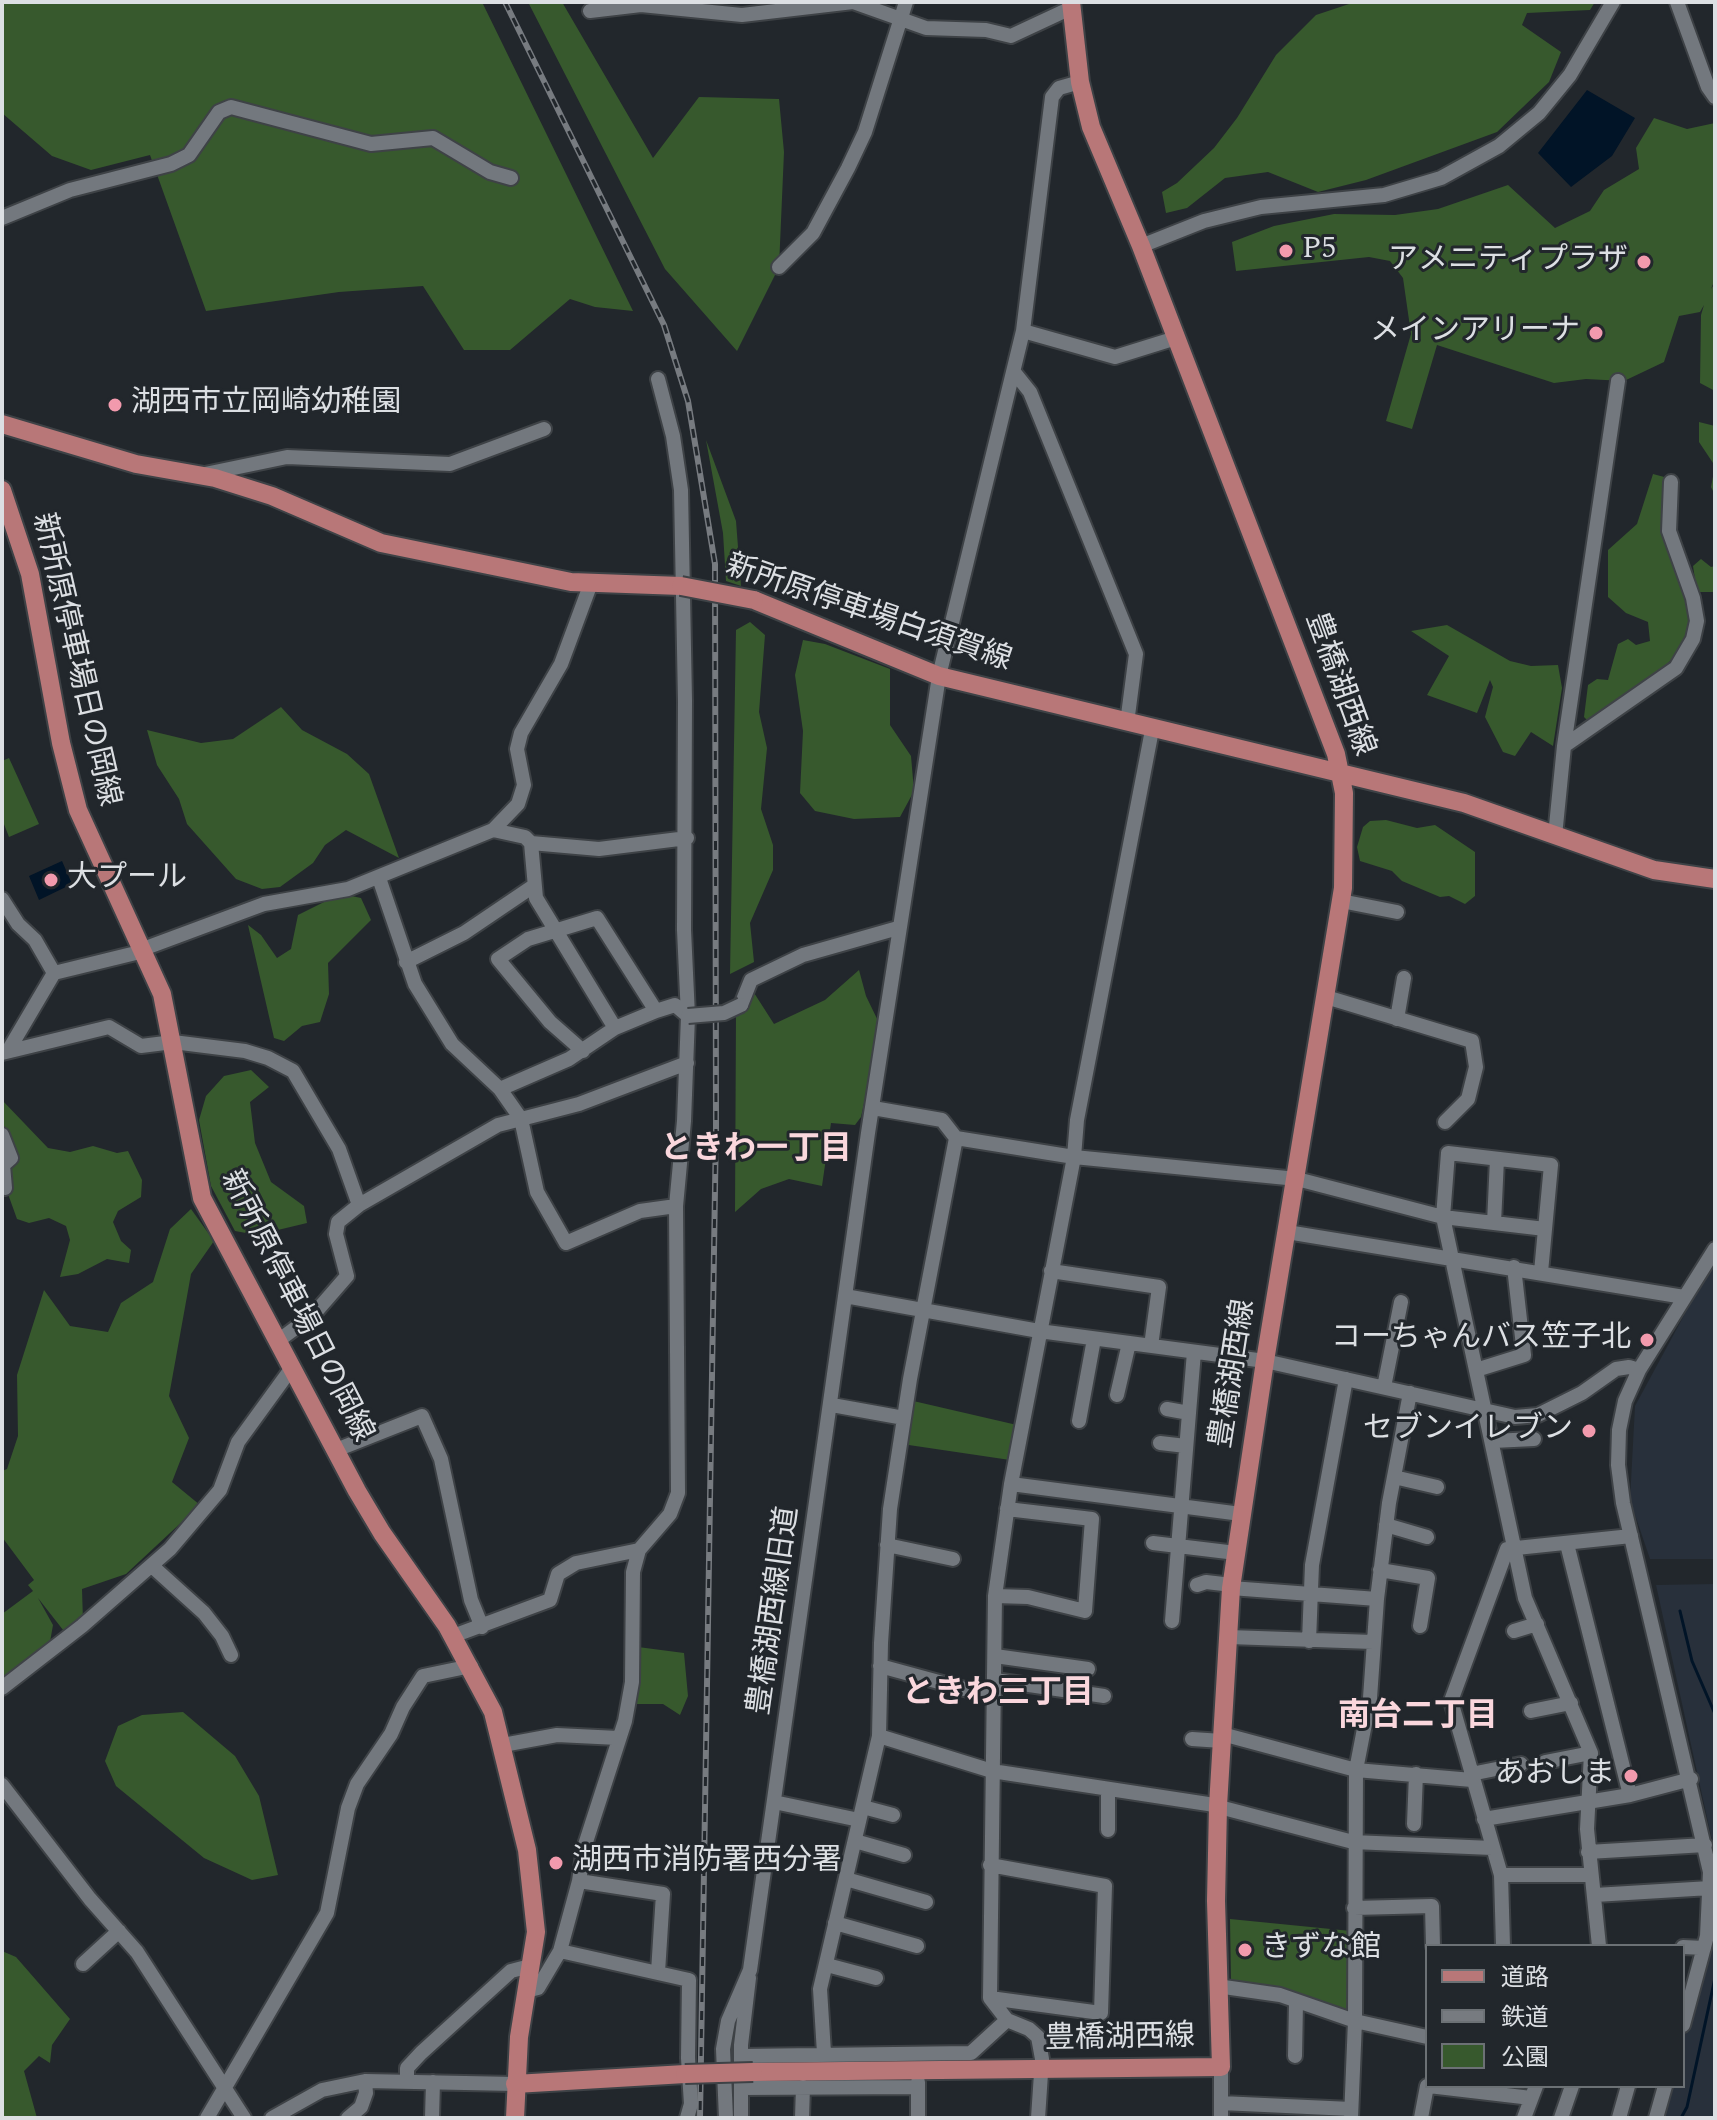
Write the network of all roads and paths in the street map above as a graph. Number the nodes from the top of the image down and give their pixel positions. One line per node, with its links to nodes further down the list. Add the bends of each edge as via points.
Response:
1 (906, 2): 6 (street)
2 (1613, 2): 11 (street, via 1570,75 1539,113 1499,146 1441,178 1384,195 1261,207 1204,221)
3 (1677, 2): 8 (street)
4 (1071, 5): 6 (street, via 1011,36 926,28); 7 (main road, 豊橋湖西線)
5 (590, 11): 6 (street, via 641,5 742,15 853,2)
6 (900, 19): 12 (street, via 865,132 848,168 813,233)
7 (1080, 82): 11 (main road, 豊橋湖西線, via 1091,127); 13 (street, 豊橋湖西線旧道, via 1059,88 1052,97)
8 (1715, 97)
9 (511, 178): 10 (street, via 479,167 433,138 371,144 231,107 219,112 189,155 171,164 70,190)
10 (2, 218)
11 (1141, 246): 14 (main road, 豊橋湖西線)
12 (779, 267)
13 (1023, 331): 14 (street, via 1115,357); 15 (street, 豊橋湖西線旧道)
14 (1176, 338): 29 (main road, 豊橋湖西線)
15 (1014, 372): 25 (street, 豊橋湖西線旧道); 26 (street, via 1030,392 1136,654)
16 (658, 379): 24 (street, via 681,490)
17 (1618, 381): 28 (street)
18 (2, 424): 20 (main road, 新所原停車場白須賀線, via 136,464)
19 (544, 429): 20 (street, via 450,464 287,457)
20 (197, 476): 23 (main road, 新所原停車場白須賀線, via 272,496 381,543)
21 (1671, 482): 28 (street, via 1669,531 1693,598 1693,639 1676,668)
22 (2, 490): 42 (main road, 新所原停車場日の岡線, via 30,574 78,810)
23 (591, 583): 24 (main road, 新所原停車場白須賀線); 30 (street, via 561,664 521,733 517,749 524,785 518,804)
24 (681, 586): 25 (main road, 新所原停車場白須賀線, bridge, via 754,600); 32 (street)
25 (939, 676): 26 (main road, 新所原停車場白須賀線); 40 (street, 豊橋湖西線旧道)
26 (1127, 723): 27 (main road, 新所原停車場白須賀線)
27 (1152, 730): 29 (main road, 新所原停車場白須賀線); 61 (street)
28 (1564, 746): 31 (street)
29 (1342, 776): 31 (main road, 新所原停車場白須賀線, via 1464,803); 38 (main road, 豊橋湖西線, via 1346,843)
30 (493, 830): 33 (street); 34 (street)
31 (1555, 836): 35 (main road, 新所原停車場白須賀線, via 1654,870)
32 (687, 838): 33 (street, via 599,849); 48 (street)
33 (531, 843): 36 (street)
34 (379, 878): 42 (street, via 264,904); 43 (street)
35 (1715, 879)
36 (532, 887): 41 (street); 43 (street, via 464,933)
37 (2, 899): 44 (street)
38 (1341, 901): 39 (street); 46 (main road, 豊橋湖西線)
39 (1397, 912)
40 (898, 928): 48 (street, bridge, via 803,955 751,980 741,1005 724,1013); 56 (street, 豊橋湖西線旧道)
41 (554, 930): 47 (street, via 597,918); 50 (street); 52 (street, via 498,959 550,1022)
42 (144, 950): 44 (street); 51 (main road, 新所原停車場日の岡線)
43 (406, 962): 55 (street, via 439,1027 466,1062)
44 (54, 973): 53 (street)
45 (1404, 978): 49 (street)
46 (1326, 997): 49 (street); 64 (main road, 豊橋湖西線)
47 (656, 1011): 48 (street, via 675,1005); 50 (street)
48 (688, 1016): 54 (street)
49 (1397, 1019): 58 (street, via 1472,1041 1476,1067 1468,1099)
50 (615, 1028): 52 (street)
51 (173, 1042): 53 (street, via 141,1046 109,1027); 66 (street, via 245,1051 293,1071 339,1149); 83 (main road, 新所原停車場日の岡線, via 202,1198)
52 (583, 1051): 55 (street)
53 (5, 1052)
54 (687, 1063): 57 (street, via 579,1104); 67 (street)
55 (500, 1089): 57 (street)
56 (873, 1108): 60 (street, via 942,1120); 77 (street, 豊橋湖西線旧道)
57 (521, 1119): 66 (street, via 457,1146 437,1163); 67 (street, via 537,1192 566,1243 640,1211)
58 (1445, 1122)
59 (2, 1135): 63 (street, via 11,1158)
60 (956, 1138): 61 (street); 80 (street)
61 (1074, 1157): 64 (street); 75 (street)
62 (1497, 1159): 68 (street, via 1448,1153); 69 (street); 70 (street, via 1551,1165)
63 (3, 1166): 65 (street)
64 (1297, 1179): 68 (street); 71 (main road, 豊橋湖西線)
65 (5, 1188)
66 (359, 1205): 83 (street, via 338,1222 347,1276 314,1314)
67 (676, 1206): 120 (street, via 678,1493 670,1514)
68 (1443, 1217): 69 (street); 73 (street)
69 (1494, 1223): 70 (street)
70 (1545, 1229): 76 (street)
71 (1287, 1232): 73 (street); 87 (main road, 豊橋湖西線)
72 (1715, 1249): 78 (street)
73 (1454, 1260): 74 (street); 89 (street)
74 (1514, 1267): 76 (street); 89 (street, via 1524,1355)
75 (1051, 1271): 81 (street); 85 (street, via 1159,1287)
76 (1541, 1272): 78 (street)
77 (845, 1296): 80 (street); 95 (street, 豊橋湖西線旧道)
78 (1684, 1297): 90 (street)
79 (1401, 1302): 92 (street)
80 (923, 1308): 81 (street); 99 (street)
81 (1039, 1331): 82 (street); 107 (street)
82 (1094, 1339): 84 (street); 100 (street)
83 (278, 1341): 88 (main road, 新所原停車場日の岡線)
84 (1129, 1343): 85 (street); 94 (street)
85 (1151, 1346): 86 (street)
86 (1194, 1352): 87 (street); 98 (street)
87 (1265, 1361): 91 (street); 111 (main road, 豊橋湖西線)
88 (291, 1369): 105 (main road, 新所原停車場日の岡線); 123 (street, via 238,1442 220,1490)
89 (1476, 1370): 97 (street)
90 (1639, 1370): 97 (street, via 1616,1369 1538,1415); 113 (street, via 1619,1430 1618,1465)
91 (1346, 1379): 92 (street); 127 (street)
92 (1384, 1387): 93 (street)
93 (1410, 1393): 97 (street); 106 (street)
94 (1117, 1395)
95 (832, 1405): 99 (street); 166 (street, 豊橋湖西線旧道)
96 (1167, 1409): 98 (street)
97 (1485, 1412): 102 (street)
98 (1189, 1413): 104 (street)
99 (904, 1418): 117 (street)
100 (1079, 1421)
101 (1534, 1439): 102 (street)
102 (1493, 1441): 119 (street)
103 (1160, 1443): 104 (street)
104 (1186, 1446): 110 (street)
105 (336, 1450): 133 (street, via 422,1416 441,1459 471,1600); 135 (main road, 新所原停車場日の岡線, via 382,1533)
106 (1394, 1477): 108 (street); 112 (street)
107 (1011, 1484): 109 (street); 110 (street)
108 (1437, 1487)
109 (1007, 1509): 128 (street); 128 (street, via 1092,1519 1085,1611 1028,1597)
110 (1180, 1509): 111 (street); 118 (street)
111 (1241, 1514): 121 (main road, 豊橋湖西線)
112 (1386, 1525): 114 (street); 124 (street)
113 (1631, 1536): 116 (street); 162 (street)
114 (1427, 1537)
115 (1153, 1543): 118 (street)
116 (1567, 1544): 119 (street); 165 (street)
117 (887, 1545): 122 (street); 142 (street)
118 (1176, 1546): 121 (street); 130 (street)
119 (1516, 1549): 131 (street, via 1525,1598); 161 (street, via 1507,1549 1451,1701)
120 (639, 1550): 133 (street, via 576,1563 558,1574 550,1600); 152 (street, via 633,1572 632,1682)
121 (1236, 1553): 126 (main road, 豊橋湖西線)
122 (953, 1559)
123 (152, 1566): 139 (street, via 204,1613); 145 (street)
124 (1380, 1570): 129 (street); 132 (street, via 1428,1578)
125 (1197, 1585): 126 (street)
126 (1232, 1586): 127 (street); 136 (main road, 豊橋湖西線)
127 (1311, 1594): 129 (street); 137 (street)
128 (995, 1596): 140 (street)
129 (1377, 1599): 138 (street)
130 (1172, 1621)
131 (1537, 1624): 134 (street); 148 (street)
132 (1420, 1626)
133 (482, 1627): 135 (street)
134 (1514, 1631)
135 (453, 1636): 141 (main road, 新所原停車場日の岡線)
136 (1229, 1637): 137 (street); 151 (main road, 豊橋湖西線)
137 (1309, 1641): 138 (street)
138 (1373, 1642): 158 (street, via 1370,1698)
139 (231, 1655)
140 (995, 1656): 143 (street); 144 (street)
141 (471, 1666): 154 (main road, 新所原停車場日の岡線); 221 (street, via 423,1676 357,1784 327,1913)
142 (880, 1666): 147 (street); 150 (street)
143 (1088, 1669)
144 (995, 1680): 146 (street); 147 (street)
145 (2, 1688)
146 (1104, 1696)
147 (994, 1697): 159 (street)
148 (1571, 1703): 149 (street); 155 (street)
149 (1531, 1711)
150 (879, 1736): 159 (street); 169 (street)
151 (1222, 1737): 153 (street); 158 (street); 168 (main road, 豊橋湖西線)
152 (618, 1738): 154 (street, via 557,1735); 184 (street, via 587,1834)
153 (1192, 1739)
154 (503, 1745): 200 (main road, 新所原停車場日の岡線, via 533,1890 536,1932)
155 (1591, 1753): 156 (street); 167 (street)
156 (1545, 1762)
157 (1521, 1764): 161 (street)
158 (1356, 1770): 160 (street); 175 (street)
159 (992, 1771): 164 (street); 180 (street)
160 (1416, 1774): 161 (street); 172 (street)
161 (1472, 1777): 171 (street)
162 (1691, 1779): 165 (street); 176 (street)
163 (2, 1785): 190 (street)
164 (1108, 1790): 168 (street); 173 (street)
165 (1630, 1795): 167 (street)
166 (774, 1802): 169 (street); 201 (street, 豊橋湖西線旧道)
167 (1588, 1802): 171 (street); 178 (street)
168 (1218, 1806): 175 (street); 204 (main road, 豊橋湖西線)
169 (861, 1814): 170 (street); 174 (street)
170 (893, 1815)
171 (1484, 1819): 177 (street)
172 (1414, 1824)
173 (1108, 1830)
174 (855, 1841): 179 (street); 183 (street)
175 (1353, 1842): 177 (street); 188 (street)
176 (1705, 1845): 178 (street); 185 (street)
177 (1492, 1848): 181 (street)
178 (1588, 1852): 182 (street)
179 (904, 1855)
180 (990, 1865): 206 (street); 206 (street, via 1105,1886 1101,2013)
181 (1501, 1875): 182 (street); 192 (street)
182 (1591, 1875): 186 (street)
183 (846, 1879): 187 (street); 189 (street)
184 (579, 1881): 197 (street); 202 (street, via 663,1894)
185 (1710, 1888): 186 (street); 196 (street)
186 (1595, 1895): 193 (street)
187 (926, 1902)
188 (1354, 1908): 191 (street, via 1432,1906); 210 (street)
189 (835, 1923): 194 (street); 199 (street)
190 (119, 1931): 198 (street); 221 (street)
191 (1433, 1944)
192 (1503, 1944)
193 (1599, 1944)
194 (917, 1946)
195 (1685, 1947): 196 (street)
196 (1704, 1948): 208 (street)
197 (560, 1951): 202 (street); 205 (street, via 538,1988)
198 (83, 1964)
199 (827, 1965): 203 (street); 212 (street, via 820,1989)
200 (530, 1966): 205 (main road, 新所原停車場日の岡線); 218 (street, via 511,1971 412,2062)
201 (750, 1970): 213 (street); 239 (street, 豊橋湖西線旧道, via 728,2021 723,2049)
202 (658, 1972): 238 (street, via 689,1980)
203 (876, 1978)
204 (1217, 1986): 207 (street, via 1280,1995); 215 (main road, 豊橋湖西線)
205 (526, 1991): 220 (main road, 新所原停車場日の岡線)
206 (990, 1998): 209 (street)
207 (1296, 2003): 210 (street); 214 (street)
208 (1685, 2010)
209 (1007, 2020): 212 (street, via 971,2053); 216 (street, via 1038,2037)
210 (1355, 2021): 211 (street); 231 (street)
211 (1425, 2037)
212 (824, 2053): 213 (street)
213 (741, 2056): 223 (street)
214 (1295, 2056)
215 (1221, 2067): 216 (main road, 豊橋湖西線); 230 (street)
216 (1042, 2069): 220 (main road, 豊橋湖西線, bridge, via 753,2072); 243 (street)
217 (365, 2081): 218 (street); 234 (street, via 322,2090); 235 (street, via 361,2107)
218 (407, 2081): 219 (street)
219 (433, 2082): 220 (street); 236 (street)
220 (515, 2084): 237 (main road)
221 (226, 2087): 232 (street); 233 (street)
222 (803, 2087): 223 (street); 241 (street); 242 (street, via 918,2085)
223 (741, 2088): 240 (street)
224 (1428, 2088): 244 (street)
225 (1463, 2088): 229 (street)
226 (1571, 2088): 246 (street)
227 (1627, 2088): 247 (street)
228 (1664, 2088): 248 (street)
229 (1534, 2092): 245 (street)
230 (1221, 2111): 231 (street)
231 (1351, 2113)
232 (207, 2118)
233 (244, 2118)
234 (272, 2118)
235 (348, 2118)
236 (432, 2118)
237 (515, 2118)
238 (687, 2118)
239 (726, 2118)
240 (741, 2118)
241 (802, 2118)
242 (918, 2118)
243 (1038, 2118)
244 (1421, 2118)
245 (1524, 2118)
246 (1561, 2118)
247 (1619, 2118)
248 (1656, 2118)

